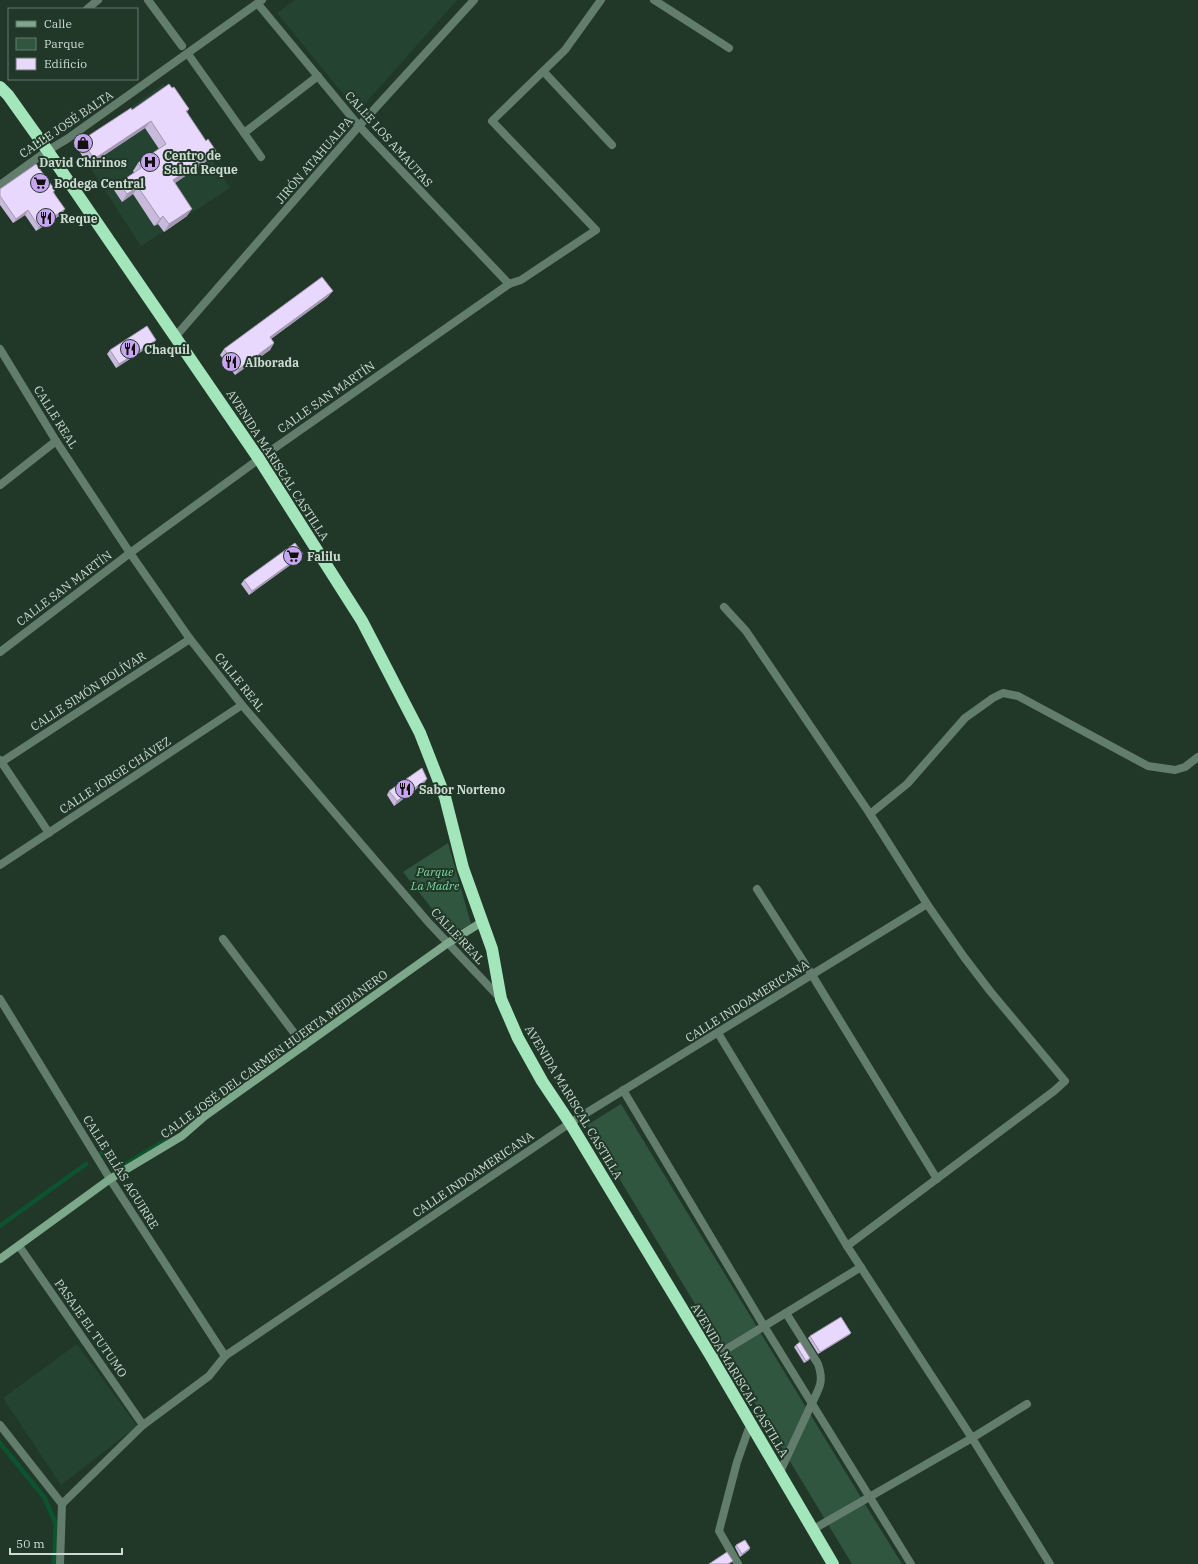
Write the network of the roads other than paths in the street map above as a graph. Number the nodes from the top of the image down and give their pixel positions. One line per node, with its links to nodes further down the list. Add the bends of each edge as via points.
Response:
1 (98, 0): 7 (street)
2 (148, 0): 8 (street)
3 (474, 0): 14 (street, JIRÓN ATAHUALPA)
4 (601, 0): 11 (street, via 565,50)
5 (654, 0): 9 (street)
6 (260, 2): 10 (street, CALLE JOSÉ BALTA); 12 (street, CALLE LOS AMAUTAS)
7 (88, 8)
8 (182, 46)
9 (728, 48)
10 (188, 54): 15 (street); 17 (street, CALLE JOSÉ BALTA)
11 (544, 72): 16 (street); 20 (street, CALLE SAN MARTÍN, via 492,121 596,230 521,280)
12 (318, 76): 14 (street, CALLE LOS AMAUTAS); 15 (street)
13 (0, 87): 17 (highway, AVENIDA MARISCAL CASTILLA)
14 (359, 126): 20 (street, CALLE LOS AMAUTAS); 21 (street, JIRÓN ATAHUALPA)
15 (244, 133): 18 (street)
16 (612, 145)
17 (47, 151): 19 (street, CALLE JOSÉ BALTA); 21 (highway, AVENIDA MARISCAL CASTILLA)
18 (261, 157)
19 (0, 185)
20 (509, 284): 24 (street, CALLE SAN MARTÍN)
21 (175, 337): 24 (highway, AVENIDA MARISCAL CASTILLA)
22 (0, 349): 23 (street, CALLE REAL)
23 (56, 441): 25 (street); 26 (street, CALLE REAL)
24 (259, 459): 26 (street, CALLE SAN MARTÍN); 38 (highway, AVENIDA MARISCAL CASTILLA, via 362,621 420,733 445,797 463,868)
25 (0, 484)
26 (130, 553): 28 (street, CALLE REAL); 29 (street, CALLE SAN MARTÍN)
27 (724, 607): 33 (street, via 746,631)
28 (190, 639): 30 (street, CALLE REAL); 32 (street, CALLE SIMÓN BOLÍVAR)
29 (0, 652)
30 (242, 705): 34 (street, CALLE JORGE CHÁVEZ); 40 (street, CALLE REAL)
31 (1198, 757): 33 (street, via 1185,767 1175,770 1148,766 1018,696 1003,693 965,718 907,784)
32 (1, 762): 34 (street)
33 (870, 814): 37 (street)
34 (50, 832): 35 (street, CALLE JORGE CHÁVEZ)
35 (0, 865)
36 (757, 889): 41 (street)
37 (927, 904): 41 (street, CALLE INDOAMERICANA); 49 (street, via 981,980 1065,1081)
38 (482, 922): 40 (street, CALLE JOSÉ DEL CARMEN HUERTA MEDIANERO); 43 (highway, AVENIDA MARISCAL CASTILLA, via 492,949)
39 (223, 939): 45 (street)
40 (448, 944): 43 (street, CALLE REAL); 45 (street, CALLE JOSÉ DEL CARMEN HUERTA MEDIANERO)
41 (812, 975): 44 (street, CALLE INDOAMERICANA); 49 (street)
42 (0, 999): 48 (street, CALLE ELÍAS AGUIRRE)
43 (501, 999): 47 (highway, AVENIDA MARISCAL CASTILLA, via 518,1038)
44 (718, 1032): 46 (street, CALLE INDOAMERICANA); 51 (street)
45 (304, 1046): 48 (street, CALLE JOSÉ DEL CARMEN HUERTA MEDIANERO, via 182,1136)
46 (623, 1090): 47 (street, CALLE INDOAMERICANA); 55 (street)
47 (570, 1123): 56 (street, CALLE INDOAMERICANA); 57 (highway, AVENIDA MARISCAL CASTILLA)
48 (110, 1179): 50 (street, CALLE JOSÉ DEL CARMEN HUERTA MEDIANERO); 56 (street, CALLE ELÍAS AGUIRRE)
49 (937, 1179): 51 (street)
50 (19, 1246): 52 (street, CALLE JOSÉ DEL CARMEN HUERTA MEDIANERO); 60 (street, PASAJE EL TUTUMO)
51 (847, 1246): 53 (street)
52 (0, 1259)
53 (861, 1267): 54 (street); 63 (street)
54 (786, 1313): 55 (street); 58 (street, via 821,1373 821,1385)
55 (764, 1326): 57 (street); 58 (street)
56 (225, 1356): 60 (street, CALLE INDOAMERICANA, via 209,1376)
57 (712, 1358): 61 (highway, AVENIDA MARISCAL CASTILLA)
58 (812, 1403): 64 (street); 65 (street)
59 (1027, 1404): 63 (street)
60 (143, 1425): 66 (street, CALLE INDOAMERICANA)
61 (750, 1425): 64 (highway, AVENIDA MARISCAL CASTILLA); 69 (street, via 737,1462 719,1531)
62 (0, 1426): 66 (street)
63 (972, 1438): 65 (street); 72 (street)
64 (779, 1474): 67 (highway, AVENIDA MARISCAL CASTILLA)
65 (870, 1497): 67 (street); 71 (street)
66 (62, 1504): 68 (street)
67 (812, 1530): 70 (highway, AVENIDA MARISCAL CASTILLA)
68 (60, 1564)
69 (738, 1564)
70 (833, 1564)
71 (912, 1564)
72 (1050, 1564)

